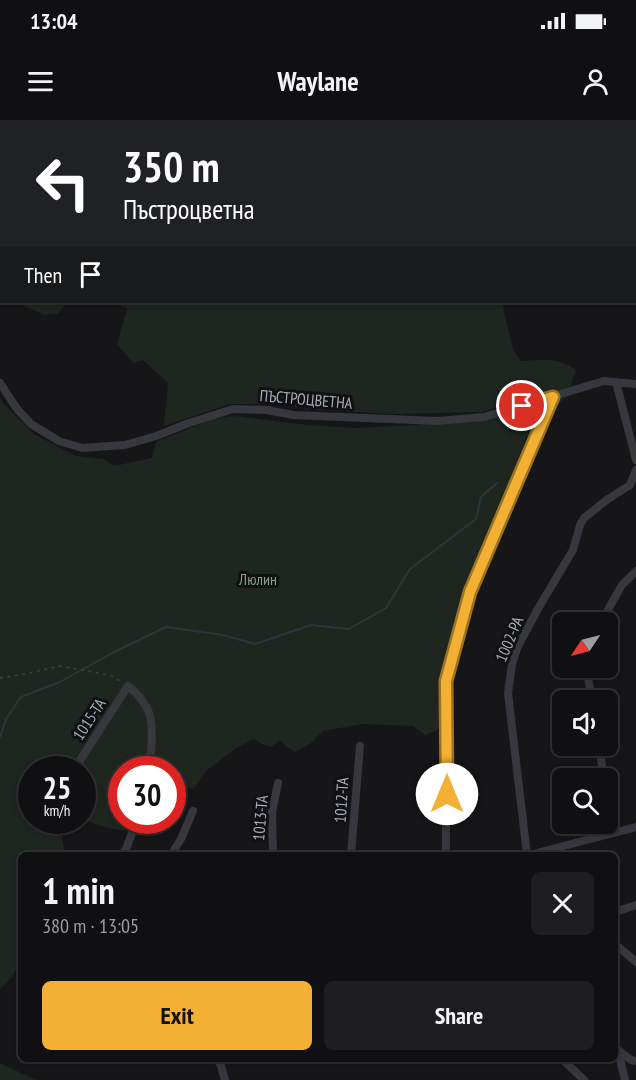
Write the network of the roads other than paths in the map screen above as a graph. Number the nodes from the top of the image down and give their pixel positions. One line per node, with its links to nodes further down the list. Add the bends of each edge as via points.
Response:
1 (616, 382): 3 (street, ПЪСТРОЦВЕТНА); 4 (street, ПЪСТРОЦВЕТНА, via 604,381); 5 (street)
2 (0, 383): 4 (street, ПЪСТРОЦВЕТНА, via 31,424 59,441 82,448 125,445 233,409 437,421 484,417)
3 (636, 384)
4 (553, 397): 22 (street, via 470,592 446,681)
5 (636, 460)
6 (636, 470): 23 (street, 1002-РА, via 630,485 580,525 573,550 518,646 512,664 508,693)
7 (636, 571): 8 (street, via 621,585)
8 (606, 612)
9 (360, 746): 21 (street, 1012-ТА)
10 (83, 756): 11 (street, 1015-ТА, via 128,686 148,709)
11 (150, 756)
12 (279, 783): 20 (street, 1013-ТА, via 272,812)
13 (193, 811): 19 (street)
14 (636, 827): 15 (street)
15 (618, 832)
16 (131, 834): 18 (street)
17 (609, 834): 24 (street)
18 (123, 852)
19 (173, 852)
20 (273, 852)
21 (351, 852)
22 (446, 852)
23 (528, 852)
24 (540, 852)
25 (636, 904): 26 (street)
26 (618, 911)
27 (618, 947): 28 (street)
28 (636, 962)
29 (618, 1050): 31 (street)
30 (618, 1053): 36 (street)
31 (636, 1061)
32 (219, 1062): 34 (street)
33 (565, 1062): 35 (street)
34 (225, 1080)
35 (584, 1080)
36 (625, 1080)

